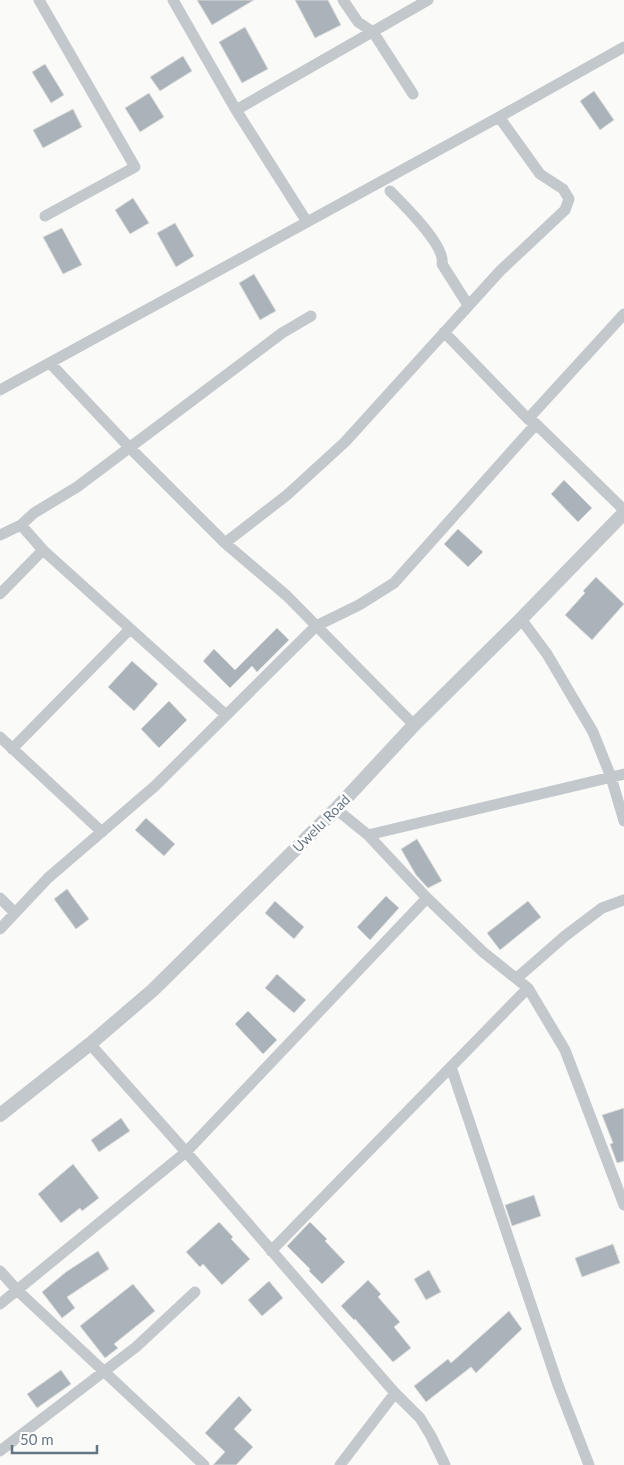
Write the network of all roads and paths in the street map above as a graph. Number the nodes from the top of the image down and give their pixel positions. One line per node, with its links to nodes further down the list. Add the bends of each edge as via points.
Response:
1 (39, 0): 11 (street, via 135,167)
2 (173, 0): 8 (street)
3 (343, 0): 5 (street, via 358,22)
4 (428, 0): 5 (street)
5 (373, 32): 7 (street); 8 (street)
6 (624, 47): 9 (street)
7 (413, 94)
8 (236, 110): 12 (street)
9 (499, 117): 12 (street); 13 (street, via 540,174 563,189 569,199 565,210)
10 (390, 191): 13 (street, via 441,251 442,264)
11 (45, 216)
12 (307, 222): 17 (street)
13 (468, 305): 16 (street)
14 (624, 314): 19 (street)
15 (311, 316): 20 (street, via 282,333)
16 (444, 332): 19 (street); 24 (street, via 345,442 287,495)
17 (50, 363): 18 (street); 20 (street)
18 (0, 390)
19 (532, 422): 21 (street); 28 (street, via 394,582 359,605)
20 (130, 448): 22 (street); 24 (street)
21 (624, 512): 27 (street, Uwelu Road)
22 (21, 525): 23 (street); 25 (street)
23 (0, 534)
24 (225, 543): 28 (street)
25 (43, 550): 26 (street); 29 (street)
26 (0, 594)
27 (521, 620): 31 (street, Uwelu Road); 35 (street, via 547,654 593,732)
28 (316, 626): 30 (street); 31 (street)
29 (130, 629): 30 (street); 33 (street)
30 (226, 716): 38 (street, via 155,786)
31 (414, 725): 36 (street, Uwelu Road)
32 (0, 737): 33 (street)
33 (12, 749): 38 (street)
34 (624, 774): 35 (street)
35 (611, 777): 37 (street); 39 (street)
36 (336, 809): 39 (street); 47 (street, Uwelu Road, via 153,990)
37 (624, 821)
38 (102, 832): 43 (street, via 48,878)
39 (368, 835): 41 (street)
40 (0, 898): 43 (street)
41 (427, 898): 45 (street, via 483,952); 50 (street)
42 (624, 900): 45 (street, via 602,908)
43 (15, 913): 44 (street)
44 (0, 928)
45 (517, 978): 46 (street)
46 (528, 988): 48 (street); 51 (street, via 565,1050)
47 (90, 1044): 49 (street, Uwelu Road); 50 (street)
48 (451, 1067): 52 (street); 63 (street)
49 (2, 1108)
50 (186, 1152): 52 (street); 54 (street)
51 (624, 1205)
52 (271, 1251): 58 (street)
53 (0, 1271): 54 (street)
54 (18, 1291): 56 (street); 57 (street)
55 (195, 1292): 57 (street)
56 (0, 1304)
57 (104, 1372): 59 (street); 60 (street)
58 (395, 1392): 61 (street); 62 (street, via 420,1418)
59 (0, 1451)
60 (202, 1464)
61 (340, 1465)
62 (445, 1465)
63 (588, 1465)

